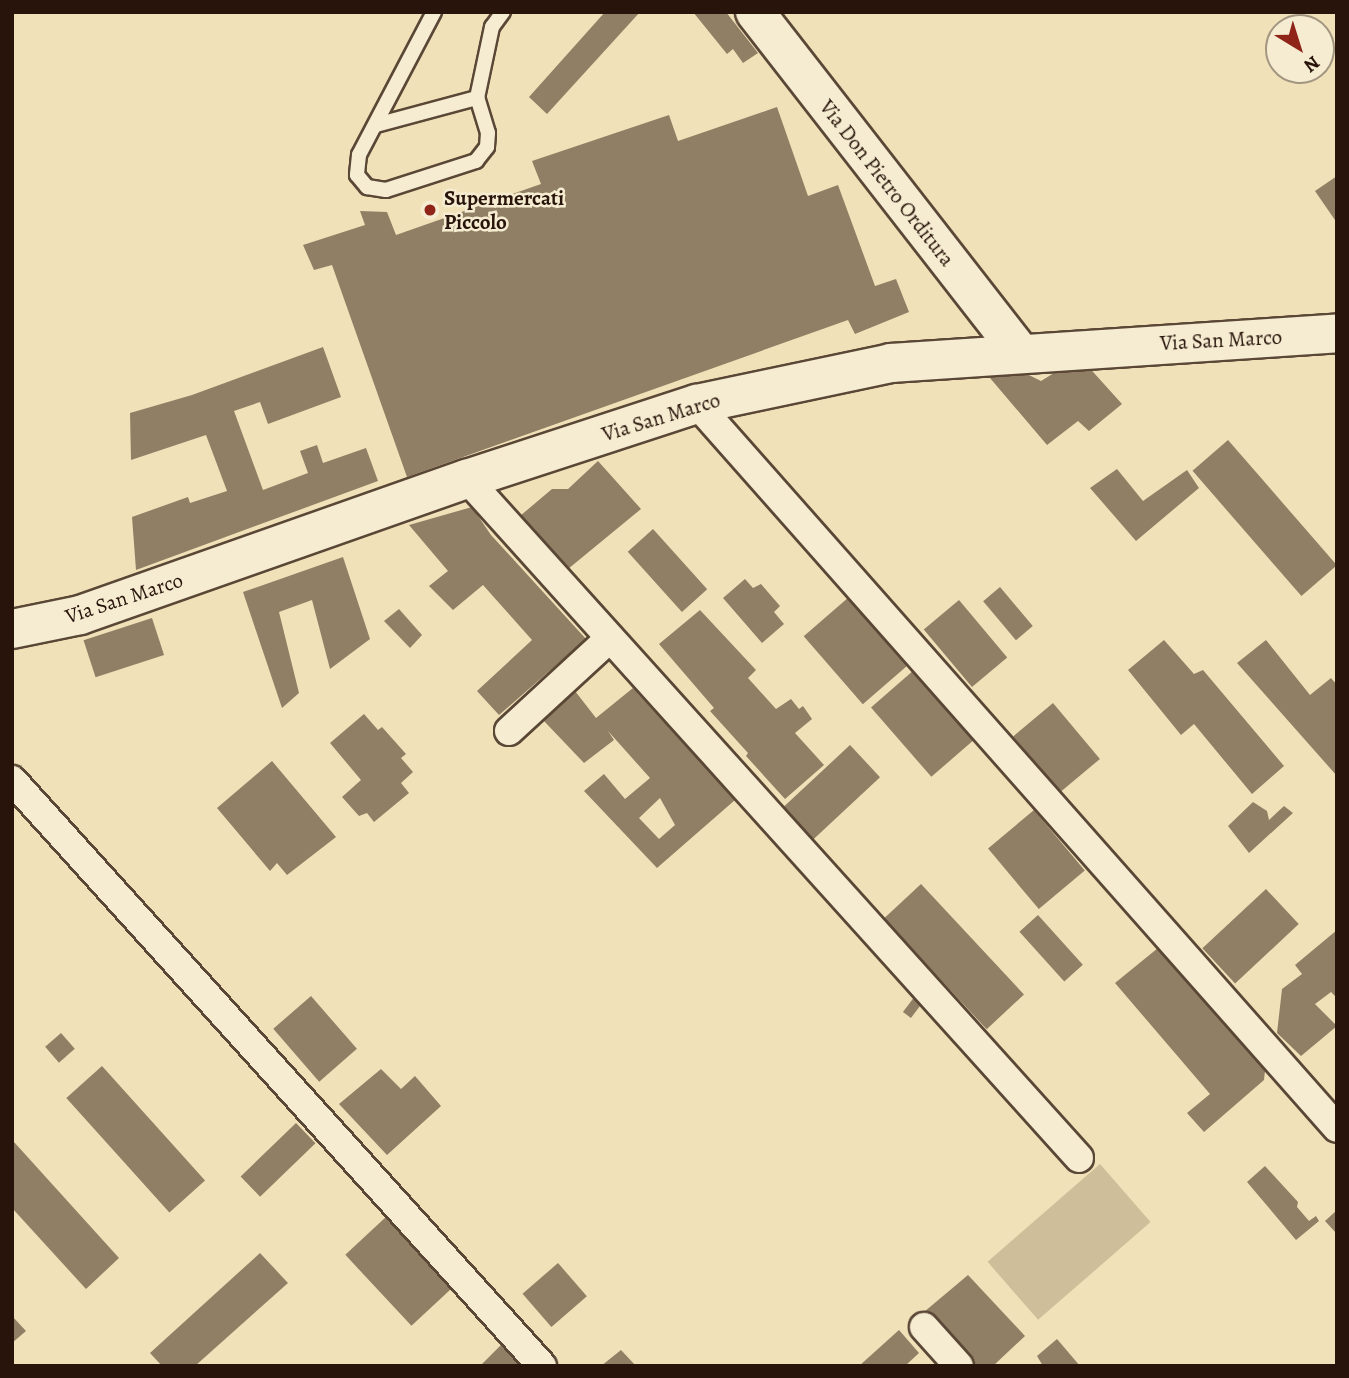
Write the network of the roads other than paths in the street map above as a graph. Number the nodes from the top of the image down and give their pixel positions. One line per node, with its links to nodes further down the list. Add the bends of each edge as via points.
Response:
1 (434, 12): 5 (lane)
2 (503, 12): 4 (lane, via 492,27)
3 (755, 12): 7 (street, Via Don Pietro Orditura)
4 (477, 98): 5 (lane); 5 (lane, via 488,133 487,147 476,161 386,190 367,187 357,175 359,155)
5 (376, 125)
6 (1337, 333): 7 (street, Via San Marco)
7 (1020, 352): 8 (street, Via San Marco, via 891,363)
8 (697, 404): 9 (street, Via San Marco); 14 (street)
9 (467, 479): 10 (street, Via San Marco, via 80,615); 11 (street)
10 (12, 629)
11 (610, 638): 12 (street); 15 (street)
12 (509, 731)
13 (12, 780): 17 (street)
14 (1337, 1128)
15 (1079, 1158)
16 (924, 1327): 18 (street)
17 (542, 1366)
18 (959, 1366)

